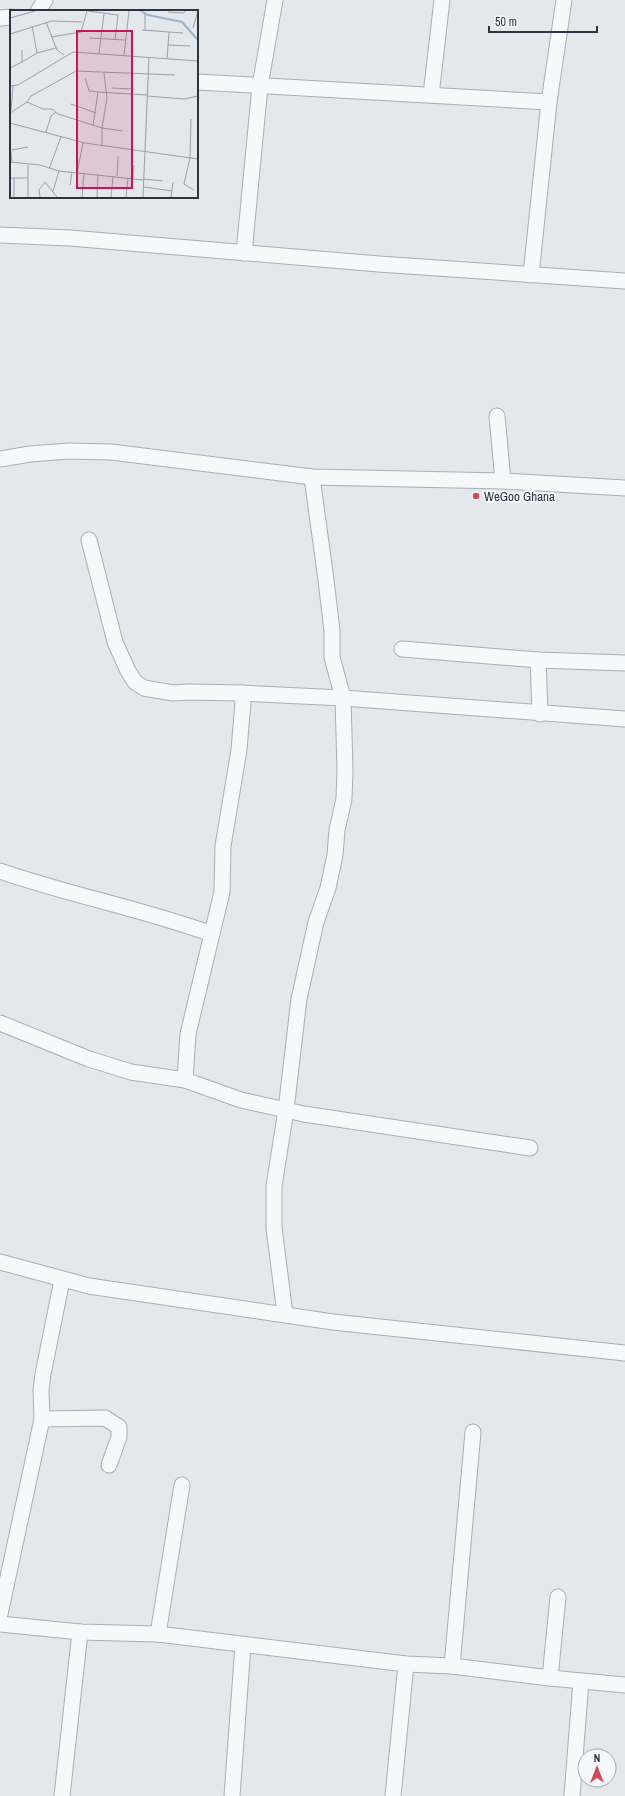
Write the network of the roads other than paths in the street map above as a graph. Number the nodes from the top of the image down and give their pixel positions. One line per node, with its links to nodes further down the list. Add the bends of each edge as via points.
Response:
1 (45, 0): 5 (street)
2 (275, 0): 9 (street)
3 (442, 0): 10 (street)
4 (564, 0): 11 (street)
5 (39, 10)
6 (10, 17): 7 (street)
7 (0, 18)
8 (198, 82): 9 (street)
9 (260, 86): 10 (street); 13 (street)
10 (431, 95): 11 (street)
11 (549, 102): 14 (street)
12 (0, 235): 13 (street, via 70,238)
13 (244, 253): 14 (street)
14 (531, 274): 15 (street)
15 (625, 281)
16 (497, 416): 19 (street)
17 (0, 459): 18 (street, via 69,451 111,452)
18 (312, 477): 19 (street); 26 (street, via 332,631 332,657)
19 (503, 481): 20 (street)
20 (625, 488)
21 (89, 540): 25 (street, via 115,642 134,682 144,688 173,693)
22 (402, 649): 23 (street)
23 (538, 660): 24 (street); 27 (street)
24 (625, 663)
25 (241, 693): 26 (street); 30 (street, via 243,702 239,750 223,846 222,892)
26 (343, 698): 27 (street); 33 (street, via 344,799 335,855 316,922 299,999)
27 (540, 714): 28 (street)
28 (625, 720)
29 (0, 871): 30 (street, via 62,891 176,921)
30 (212, 934): 32 (street, via 188,1034)
31 (0, 1023): 32 (street, via 89,1059 131,1072)
32 (184, 1080): 33 (street, via 241,1100)
33 (286, 1110): 34 (street); 37 (street, via 274,1186 274,1228)
34 (530, 1148)
35 (0, 1262): 36 (street)
36 (62, 1280): 37 (street); 39 (street, via 43,1374)
37 (285, 1314): 38 (street, via 333,1322)
38 (625, 1353)
39 (42, 1419): 41 (street, via 105,1418 112,1421 119,1427 119,1437); 44 (street)
40 (473, 1432): 50 (street)
41 (109, 1465)
42 (182, 1485): 47 (street)
43 (558, 1597): 51 (street)
44 (0, 1614)
45 (0, 1624): 46 (street)
46 (80, 1632): 47 (street); 54 (street)
47 (158, 1634): 48 (street)
48 (243, 1645): 49 (street); 55 (street)
49 (406, 1664): 50 (street); 56 (street)
50 (452, 1666): 51 (street)
51 (550, 1678): 52 (street)
52 (581, 1681): 53 (street); 57 (street)
53 (625, 1685)
54 (62, 1796)
55 (232, 1796)
56 (393, 1796)
57 (572, 1796)

